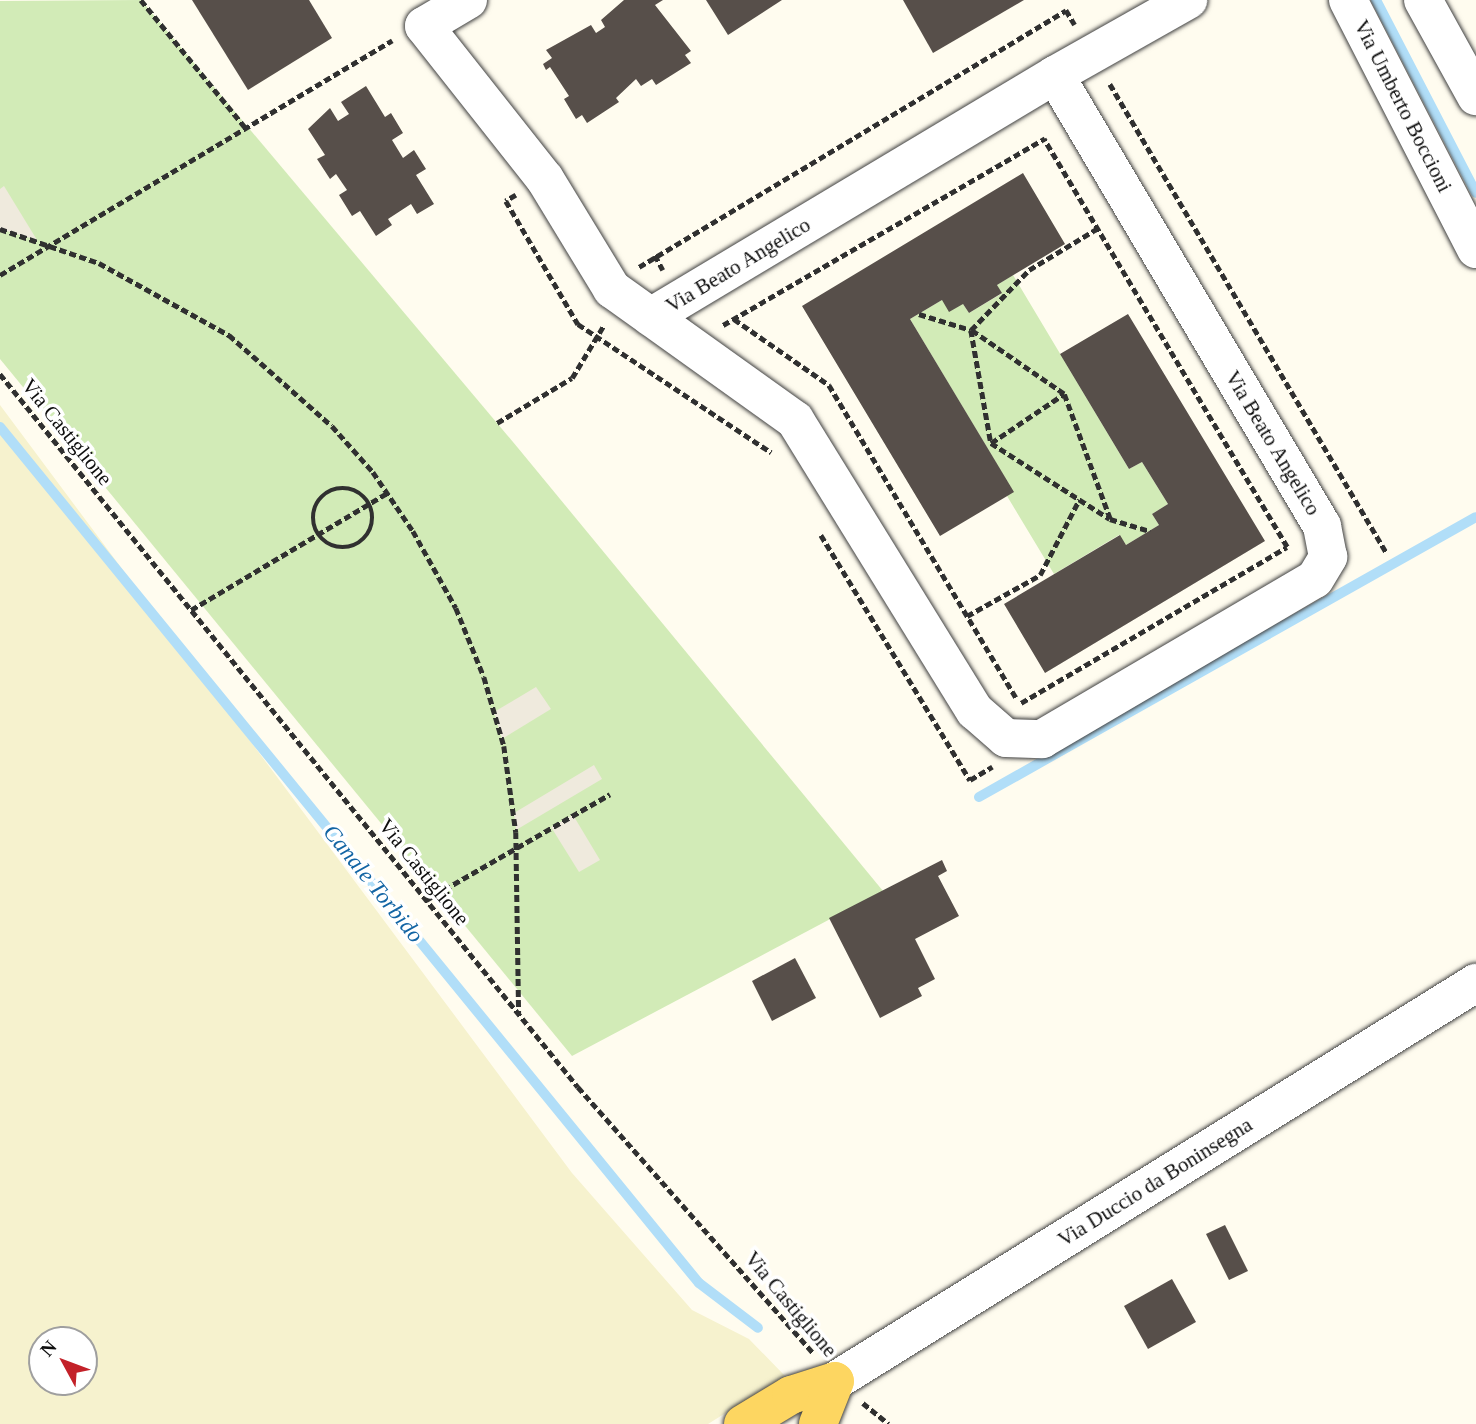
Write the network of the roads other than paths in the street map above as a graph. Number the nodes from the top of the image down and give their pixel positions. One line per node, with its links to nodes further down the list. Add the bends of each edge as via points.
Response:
1 (468, 0): 8 (street, Via Beato Angelico, via 424,26 545,178 612,289)
2 (1188, 0): 5 (street)
3 (1348, 0): 7 (street, Via Umberto Boccioni)
4 (1423, 0): 6 (street)
5 (1055, 75): 8 (street, Via Beato Angelico); 8 (street, Via Beato Angelico, via 1322,526 1328,556 1315,579 1042,739 1006,738 975,711 795,420)
6 (1476, 96)
7 (1476, 249)
8 (651, 317)
9 (1476, 983): 10 (street, Via Duccio da Boninsegna)
10 (835, 1381): 11 (main road, via 791,1395); 12 (main road)
11 (743, 1424)
12 (818, 1424)

